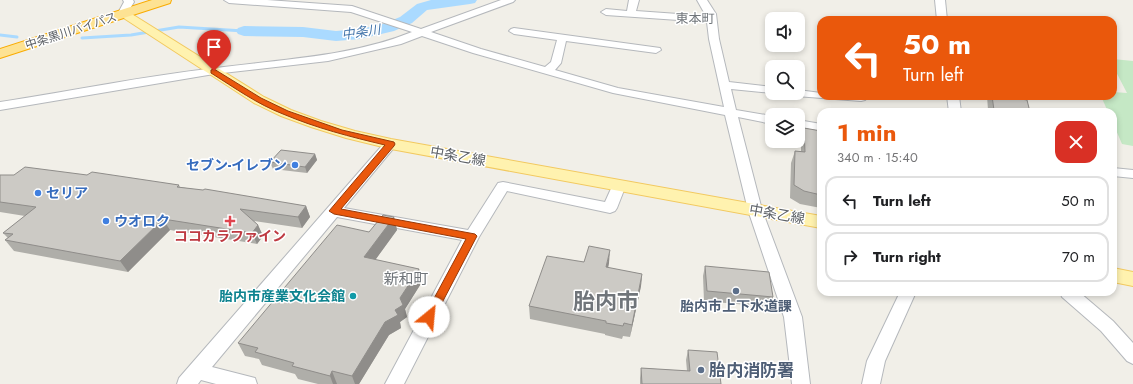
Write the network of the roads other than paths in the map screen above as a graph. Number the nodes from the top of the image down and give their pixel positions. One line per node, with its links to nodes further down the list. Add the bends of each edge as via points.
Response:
1 (128, 0): 9 (street)
2 (165, 0): 9 (highway, 中条黒川バイパス)
3 (229, 0): 14 (street, via 352,9)
4 (510, 0): 14 (street)
5 (634, 0): 10 (street)
6 (702, 0): 12 (street)
7 (940, 0): 11 (street)
8 (606, 12): 10 (street)
9 (123, 13): 17 (highway, 中条黒川バイパス); 18 (main road, 中条乙線)
10 (631, 13): 12 (street)
11 (942, 16)
12 (712, 19): 20 (street)
13 (514, 30): 15 (street)
14 (422, 32): 18 (street, via 397,42 328,58); 19 (street)
15 (562, 38): 16 (street); 19 (street, via 556,63)
16 (656, 50)
17 (0, 54)
18 (214, 71): 24 (street); 29 (main road, 中条乙線, via 258,100 286,113 336,131)
19 (547, 71): 25 (street, via 617,91)
20 (724, 85): 21 (street); 25 (street)
21 (765, 89)
22 (805, 94): 23 (street)
23 (817, 96)
24 (0, 106)
25 (731, 114): 26 (street); 33 (street)
26 (765, 119)
27 (805, 125): 28 (street)
28 (817, 127)
29 (391, 144): 32 (main road, 中条乙線); 34 (street)
30 (1117, 172): 31 (street)
31 (1133, 174)
32 (619, 185): 33 (main road, 中条乙線); 36 (street, via 610,208 503,186)
33 (754, 210): 35 (main road, 中条乙線); 45 (street, via 793,317)
34 (334, 211): 36 (street); 42 (street)
35 (817, 221)
36 (472, 236): 44 (street)
37 (1117, 276): 38 (main road)
38 (1133, 279)
39 (906, 296): 46 (street, via 876,361)
40 (1073, 296): 41 (street, via 1107,326)
41 (1133, 356)
42 (191, 377): 43 (street)
43 (248, 384)
44 (394, 384)
45 (801, 384)
46 (871, 384)

